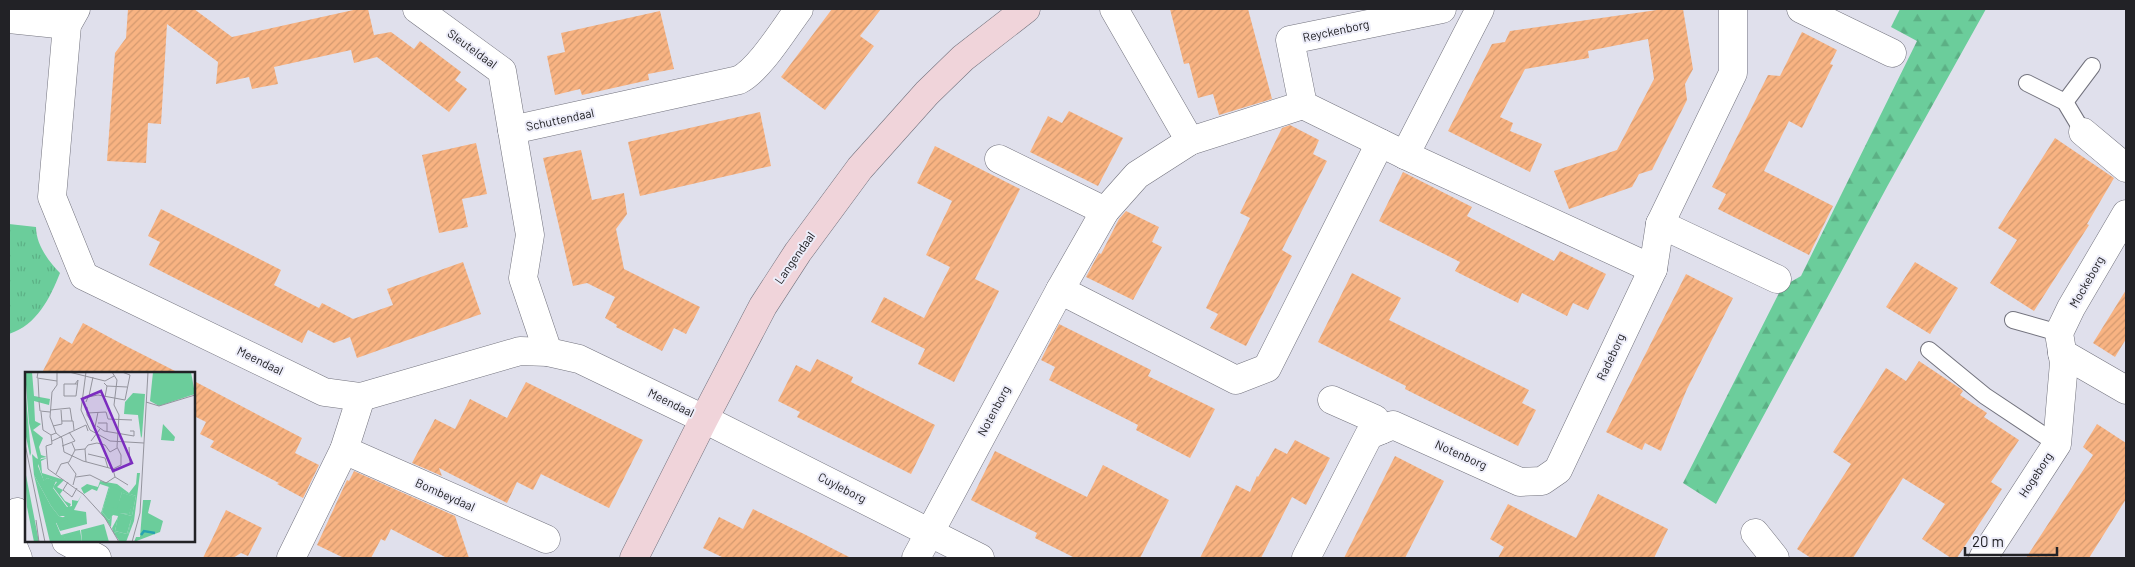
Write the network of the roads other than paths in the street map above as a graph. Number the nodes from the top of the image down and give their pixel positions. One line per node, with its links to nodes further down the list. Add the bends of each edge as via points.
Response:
1 (417, 9): 16 (street, Sleuteldaal, via 502,71)
2 (799, 9): 16 (street, Schuttendaal, via 756,66 738,80)
3 (1026, 9): 36 (street, Langendaal, via 963,58 860,168 763,306)
4 (1114, 9): 18 (street)
5 (1442, 9): 15 (street, Reyckenborg, via 1290,40)
6 (1480, 9): 20 (street)
7 (1733, 9): 25 (street, Radeborg, via 1732,73)
8 (1801, 9): 11 (street)
9 (72, 17): 10 (street); 34 (street, Meendaal, via 52,197 84,276 324,392)
10 (9, 19)
11 (1892, 53)
12 (2092, 66): 14 (lane)
13 (2028, 83): 14 (lane)
14 (2065, 102): 17 (lane)
15 (1302, 105): 18 (street, Notenborg); 19 (street)
16 (512, 130): 32 (street, Schuttendaal, via 530,236 523,278)
17 (2083, 132): 22 (street)
18 (1190, 141): 23 (street, Notenborg, via 1137,175)
19 (1380, 143): 20 (street); 28 (street, via 1267,368 1236,380)
20 (1404, 155): 26 (street)
21 (1000, 158): 23 (street)
22 (2126, 168)
23 (1105, 211): 28 (street, Notenborg)
24 (2126, 214): 30 (street, Mockeborg, via 2071,308)
25 (1660, 224): 26 (street, Radeborg); 27 (street)
26 (1653, 268): 40 (street, Radeborg, via 1558,470)
27 (1777, 279)
28 (1060, 290): 42 (street, Notenborg)
29 (2013, 320): 30 (lane)
30 (2061, 343): 33 (street); 38 (street, Hogeborg, via 2064,363)
31 (1929, 350): 38 (lane, via 1985,396)
32 (548, 352): 34 (street, Meendaal, via 520,351); 36 (street, Meendaal, via 579,358)
33 (2126, 390)
34 (361, 397): 39 (street)
35 (1332, 400): 37 (street, via 1375,419)
36 (704, 419): 42 (street, Cuyleborg); 49 (street, Langendaal)
37 (1380, 430): 40 (street, Notenborg, via 1393,425 1520,482); 52 (street, via 1369,435)
38 (2057, 444): 54 (street, Hogeborg)
39 (344, 450): 44 (street, Bombeydaal); 48 (street)
40 (1542, 481)
41 (25, 517): 46 (street, via 16,512 13,546)
42 (929, 532): 50 (street, Notenborg); 51 (street, Cuyleborg)
43 (1755, 533): 53 (street)
44 (546, 539)
45 (68, 542): 47 (street)
46 (18, 558)
47 (97, 558)
48 (290, 558)
49 (634, 558)
50 (916, 558)
51 (980, 558)
52 (1306, 558)
53 (1775, 558)
54 (1983, 558)

